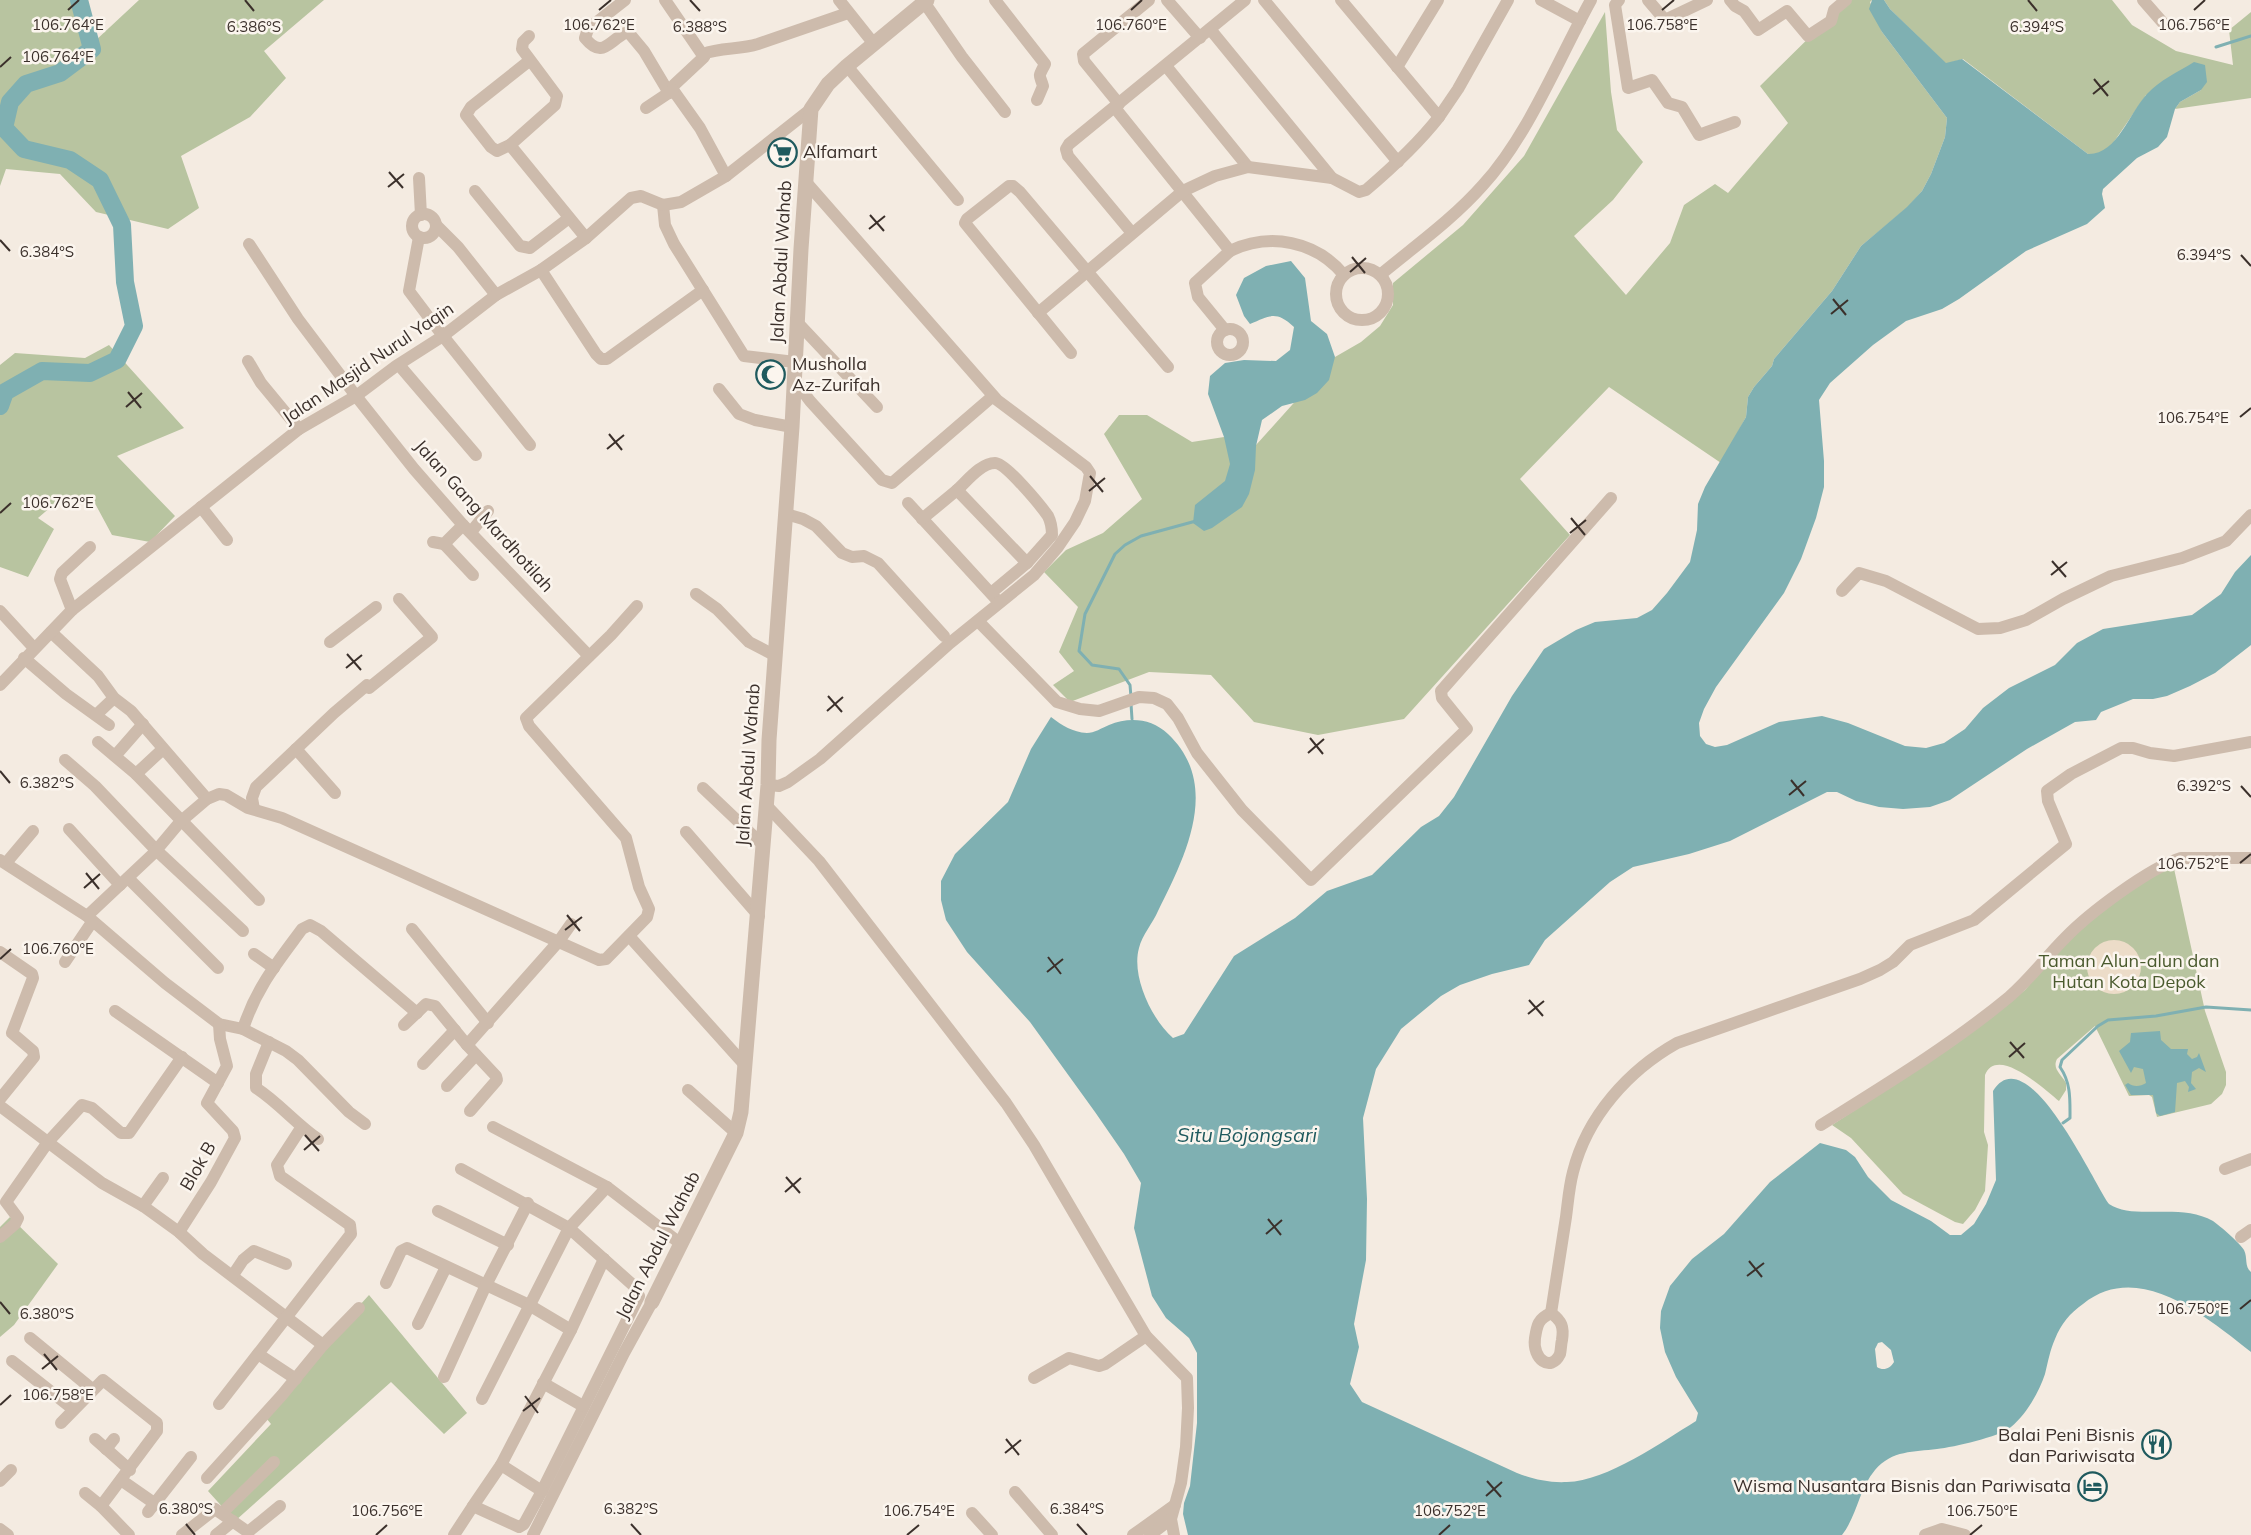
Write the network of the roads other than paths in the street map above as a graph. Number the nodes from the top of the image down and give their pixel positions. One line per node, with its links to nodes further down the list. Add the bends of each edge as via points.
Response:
1 (625, 0): 33 (street, via 588,29 585,38 598,49 629,33)
2 (665, 0): 28 (street)
3 (839, 0): 21 (street)
4 (994, 0): 34 (street, via 1045,64 1039,73 1043,86)
5 (1149, 0): 35 (street, via 1083,54)
6 (1167, 0): 26 (street)
7 (1245, 0): 24 (street)
8 (1264, 0): 42 (street)
9 (1341, 0): 32 (street)
10 (1508, 0): 39 (street)
11 (1540, 0): 22 (street)
12 (1591, 0): 22 (street)
13 (1619, 0): 40 (street, via 1615,5 1628,88 1652,80 1668,103 1682,107 1699,135)
14 (1648, 0): 15 (street, via 1665,21)
15 (1707, 0)
16 (1730, 0): 17 (street, via 1758,30 1787,11 1808,36 1831,21 1834,10)
17 (1846, 0)
18 (2143, 0): 23 (street)
19 (926, 1): 27 (street, Jalan Abdul Wahab); 38 (street, via 962,57)
20 (1432, 3): 32 (street)
21 (848, 13): 27 (street); 28 (street, via 746,48)
22 (1580, 21): 63 (street, via 1535,106 1484,185)
23 (2164, 24)
24 (1210, 29): 26 (street); 46 (street)
25 (529, 36): 29 (street, via 522,49)
26 (1200, 38): 31 (street)
27 (874, 44): 30 (street, Jalan Abdul Wahab)
28 (703, 54): 33 (street, via 702,60)
29 (530, 61): 41 (street, via 557,100); 41 (street, via 466,115 497,151)
30 (847, 66): 37 (street, Jalan Abdul Wahab, via 828,84); 50 (street)
31 (1166, 66): 35 (street); 43 (street)
32 (1397, 67): 39 (street)
33 (671, 91): 36 (street); 44 (street, via 700,128)
34 (1037, 99)
35 (1117, 106): 49 (street); 55 (street, via 1066,149)
36 (645, 108)
37 (811, 109): 44 (street); 47 (street, Jalan Abdul Wahab)
38 (1005, 112)
39 (1439, 117): 42 (street)
40 (1734, 122)
41 (510, 145): 53 (street)
42 (1398, 162): 46 (street, via 1359,192)
43 (1248, 167): 46 (street); 49 (street)
44 (726, 176): 51 (street, via 681,202)
45 (419, 178): 52 (street)
46 (1332, 178)
47 (805, 181): 67 (street, Jalan Abdul Wahab); 78 (street)
48 (475, 191): 53 (street, via 525,248)
49 (1183, 191): 55 (street); 59 (street)
50 (958, 201)
51 (663, 205): 57 (street, Jalan Masjid Nurul Yaqin, via 641,196 631,198); 64 (street, via 669,235)
52 (421, 215): 54 (street, via 430,216); 56 (street, via 412,224)
53 (569, 218): 57 (street)
54 (436, 225): 56 (street, via 431,236); 65 (street)
55 (1132, 233): 61 (street)
56 (419, 237): 69 (street, via 410,291)
57 (586, 238): 60 (street, Jalan Masjid Nurul Yaqin)
58 (249, 244): 77 (street, Jalan Gang Mardhotilah, via 298,319)
59 (1230, 251): 62 (street, via 1247,244 1280,240 1311,249); 68 (street, via 1195,283 1198,297)
60 (541, 270): 64 (street, via 596,354 607,359); 65 (street, Jalan Masjid Nurul Yaqin)
61 (1088, 271): 66 (street); 66 (street, via 1013,186 967,219 967,226); 74 (street)
62 (1344, 275): 63 (street, via 1362,268); 63 (street, via 1336,295 1339,306 1356,319 1367,319 1385,306 1388,296)
63 (1380, 275)
64 (703, 290): 72 (street, via 744,356)
65 (496, 295): 69 (street, Jalan Masjid Nurul Yaqin)
66 (1038, 313): 70 (street)
67 (797, 322): 72 (street, Jalan Abdul Wahab); 79 (street)
68 (1225, 330)
69 (443, 336): 73 (street, Jalan Masjid Nurul Yaqin); 82 (street)
70 (1071, 353)
71 (248, 361): 81 (street)
72 (795, 362): 75 (street, Jalan Abdul Wahab)
73 (399, 365): 77 (street, Jalan Masjid Nurul Yaqin); 83 (street)
74 (1168, 367)
75 (795, 381): 78 (street, via 882,480 892,483); 80 (street, Jalan Abdul Wahab)
76 (719, 389): 80 (street, via 739,414)
77 (356, 396): 81 (street, Jalan Masjid Nurul Yaqin); 92 (street, Jalan Gang Mardhotilah)
78 (993, 396): 99 (street, via 1090,473 1085,501 1058,547 1034,575)
79 (877, 407)
80 (792, 427): 89 (street, Jalan Abdul Wahab)
81 (299, 429): 87 (street, Jalan Masjid Nurul Yaqin)
82 (530, 445)
83 (476, 455)
84 (957, 490): 91 (street); 95 (street); 95 (street, via 976,472 992,464 1002,464 1013,475 1052,527 1052,535)
85 (1611, 498): 105 (street, via 1441,691 1442,698 1467,729 1311,880 1242,810 1197,753 1167,704 1154,698 1139,698 1100,711 1057,702)
86 (908, 503): 91 (street)
87 (201, 507): 93 (street); 103 (street, Jalan Masjid Nurul Yaqin)
88 (488, 511): 92 (street)
89 (786, 514): 107 (street, via 816,526 842,554 864,556 878,563); 110 (street, Jalan Abdul Wahab)
90 (2251, 515): 97 (street, via 2226,541 2182,558 2110,576 2026,620 2000,628 1978,629 1886,581 1859,573)
91 (922, 519): 99 (street)
92 (467, 529): 96 (street, via 439,543); 111 (street, Jalan Gang Mardhotilah)
93 (227, 540)
94 (90, 547): 103 (street, via 60,579)
95 (1027, 563): 99 (street)
96 (473, 575)
97 (1842, 591)
98 (696, 594): 110 (street, via 749,642)
99 (995, 598): 105 (street)
100 (399, 599): 121 (street, via 432,637)
101 (637, 606): 111 (street)
102 (376, 607): 108 (street)
103 (72, 610): 106 (street, Jalan Masjid Nurul Yaqin)
104 (0, 611): 109 (street)
105 (978, 621): 125 (street, via 820,759 788,782)
106 (51, 632): 109 (street, Jalan Masjid Nurul Yaqin); 114 (street, via 98,676)
107 (944, 636)
108 (330, 642)
109 (34, 648): 112 (street, Jalan Masjid Nurul Yaqin)
110 (774, 655): 125 (street, Jalan Abdul Wahab)
111 (589, 656): 146 (street, via 526,718 630,844 639,887 649,909 647,918)
112 (24, 658): 113 (street, Jalan Masjid Nurul Yaqin); 115 (street)
113 (0, 685)
114 (114, 698): 115 (street); 116 (street)
115 (96, 715): 117 (street)
116 (143, 724): 120 (street); 122 (street)
117 (109, 725)
118 (98, 742): 122 (street)
119 (2251, 742): 201 (street, via 2174,756 2127,747 2115,750 2047,791 2066,844 1974,920 1910,945 1893,962 1860,979 1677,1043 1652,1057 1624,1082 1586,1138 1573,1171)
120 (163, 749): 124 (street); 128 (street)
121 (296, 749): 127 (street); 130 (street, via 256,787)
122 (115, 756): 124 (street)
123 (65, 760): 136 (street)
124 (136, 774): 131 (street)
125 (768, 785): 129 (street, Jalan Abdul Wahab)
126 (703, 788): 135 (street)
127 (335, 793)
128 (207, 799): 130 (street, via 226,795); 131 (street)
129 (766, 806): 135 (street, Jalan Abdul Wahab); 205 (street, via 806,845 1010,1109)
130 (254, 809): 147 (street)
131 (182, 820): 136 (street); 140 (street)
132 (69, 829): 139 (street)
133 (33, 831): 138 (street)
134 (686, 832): 141 (street)
135 (763, 845): 141 (street, Jalan Abdul Wahab)
136 (156, 850): 139 (street); 145 (street)
137 (2251, 858): 173 (street, via 2181,858 2155,871 2076,927 1992,1011)
138 (3, 861): 142 (street)
139 (124, 881): 142 (street); 151 (street)
140 (259, 900)
141 (759, 916): 165 (street, Jalan Abdul Wahab)
142 (90, 919): 150 (street); 156 (street)
143 (571, 924): 147 (street)
144 (412, 929): 155 (street)
145 (243, 931)
146 (630, 936): 147 (street, via 603,960); 165 (street)
147 (559, 941): 155 (street)
148 (0, 952): 169 (street, via 32,974 12,1033 33,1051 34,1057)
149 (254, 954): 152 (street)
150 (65, 962)
151 (218, 968)
152 (274, 968): 154 (street, via 302,928 310,925); 158 (street, via 251,1004)
153 (115, 1011): 163 (street)
154 (417, 1013): 157 (street); 159 (street, via 426,1004 435,1006)
155 (488, 1023): 161 (street)
156 (219, 1024): 158 (street); 166 (street, Blok B, via 227,1066)
157 (404, 1025)
158 (243, 1029): 160 (street)
159 (455, 1030): 161 (street); 164 (street)
160 (269, 1042): 172 (street, via 298,1060); 175 (street, via 256,1074 256,1088)
161 (467, 1045): 162 (street)
162 (476, 1055): 167 (street); 171 (street, via 497,1080)
163 (182, 1057): 166 (street); 178 (street, via 129,1133 121,1133 84,1104)
164 (423, 1064)
165 (744, 1064): 176 (street, Jalan Abdul Wahab)
166 (218, 1083): 188 (street, Blok B, via 207,1103 235,1138)
167 (447, 1086)
168 (688, 1090): 176 (street)
169 (0, 1099)
170 (0, 1106): 178 (street)
171 (470, 1111)
172 (365, 1124)
173 (1821, 1125)
174 (493, 1127): 183 (street)
175 (301, 1128): 177 (street); 202 (street, via 277,1165 280,1176 352,1230)
176 (736, 1133): 190 (street, Jalan Abdul Wahab)
177 (318, 1140)
178 (48, 1142): 185 (street, via 102,1184); 189 (street, via 6,1202 18,1218)
179 (2251, 1159): 181 (street)
180 (461, 1168): 184 (street)
181 (2225, 1169)
182 (163, 1178): 185 (street)
183 (607, 1187): 187 (street); 190 (street)
184 (528, 1203): 187 (street); 191 (street)
185 (143, 1206): 188 (street)
186 (438, 1211): 191 (street)
187 (569, 1228): 192 (street); 199 (street)
188 (179, 1232): 195 (street)
189 (0, 1237)
190 (681, 1244): 198 (street, Jalan Abdul Wahab)
191 (507, 1245): 197 (street)
192 (604, 1259): 204 (street); 217 (street, via 634,1286 639,1296)
193 (286, 1264): 195 (street, via 254,1251)
194 (446, 1267): 196 (street, via 407,1248 401,1251); 197 (street); 203 (street)
195 (233, 1275): 202 (street)
196 (386, 1283)
197 (486, 1285): 199 (street); 210 (street)
198 (652, 1302): 246 (street, Jalan Abdul Wahab)
199 (529, 1305): 204 (street); 215 (street)
200 (359, 1308): 207 (street)
201 (1551, 1313)
202 (286, 1317): 207 (street); 208 (street)
203 (418, 1324)
204 (571, 1330): 213 (street)
205 (1146, 1336): 211 (street, via 1105,1364 1069,1358); 232 (street, via 1186,1378 1189,1390 1186,1447)
206 (30, 1338): 214 (street)
207 (323, 1345): 212 (street)
208 (258, 1354): 212 (street); 216 (street)
209 (12, 1361): 218 (street)
210 (444, 1377)
211 (1034, 1378)
212 (296, 1379): 226 (street)
213 (543, 1383): 217 (street); 223 (street)
214 (92, 1389): 218 (street); 225 (street, via 107,1381 157,1423 157,1431)
215 (482, 1399)
216 (219, 1404)
217 (583, 1406): 229 (street)
218 (73, 1409): 219 (street)
219 (61, 1423)
220 (95, 1440): 225 (street, via 110,1444)
221 (191, 1457): 228 (street, via 151,1507)
222 (274, 1462): 236 (street)
223 (501, 1466): 229 (street); 235 (street)
224 (11, 1470): 227 (street)
225 (130, 1470): 228 (street)
226 (207, 1479)
227 (0, 1480)
228 (121, 1480): 233 (street)
229 (542, 1491): 235 (street, via 519,1527)
230 (1015, 1492): 248 (street)
231 (85, 1493): 233 (street)
232 (1174, 1505): 238 (street); 249 (street)
233 (101, 1506): 242 (street)
234 (279, 1506): 239 (street, via 248,1532)
235 (473, 1506): 245 (street)
236 (222, 1513): 239 (street); 243 (street, via 215,1509)
237 (972, 1513): 247 (street)
238 (1171, 1519): 250 (street); 251 (street)
239 (233, 1521): 244 (street)
240 (0, 1528): 241 (street)
241 (8, 1535)
242 (129, 1535)
243 (182, 1535)
244 (216, 1535)
245 (454, 1535)
246 (533, 1535)
247 (992, 1535)
248 (1052, 1535)
249 (1132, 1535)
250 (1150, 1535)
251 (1174, 1535)
252 (1925, 1535): 253 (street, via 1942,1529)
253 (1965, 1535)

